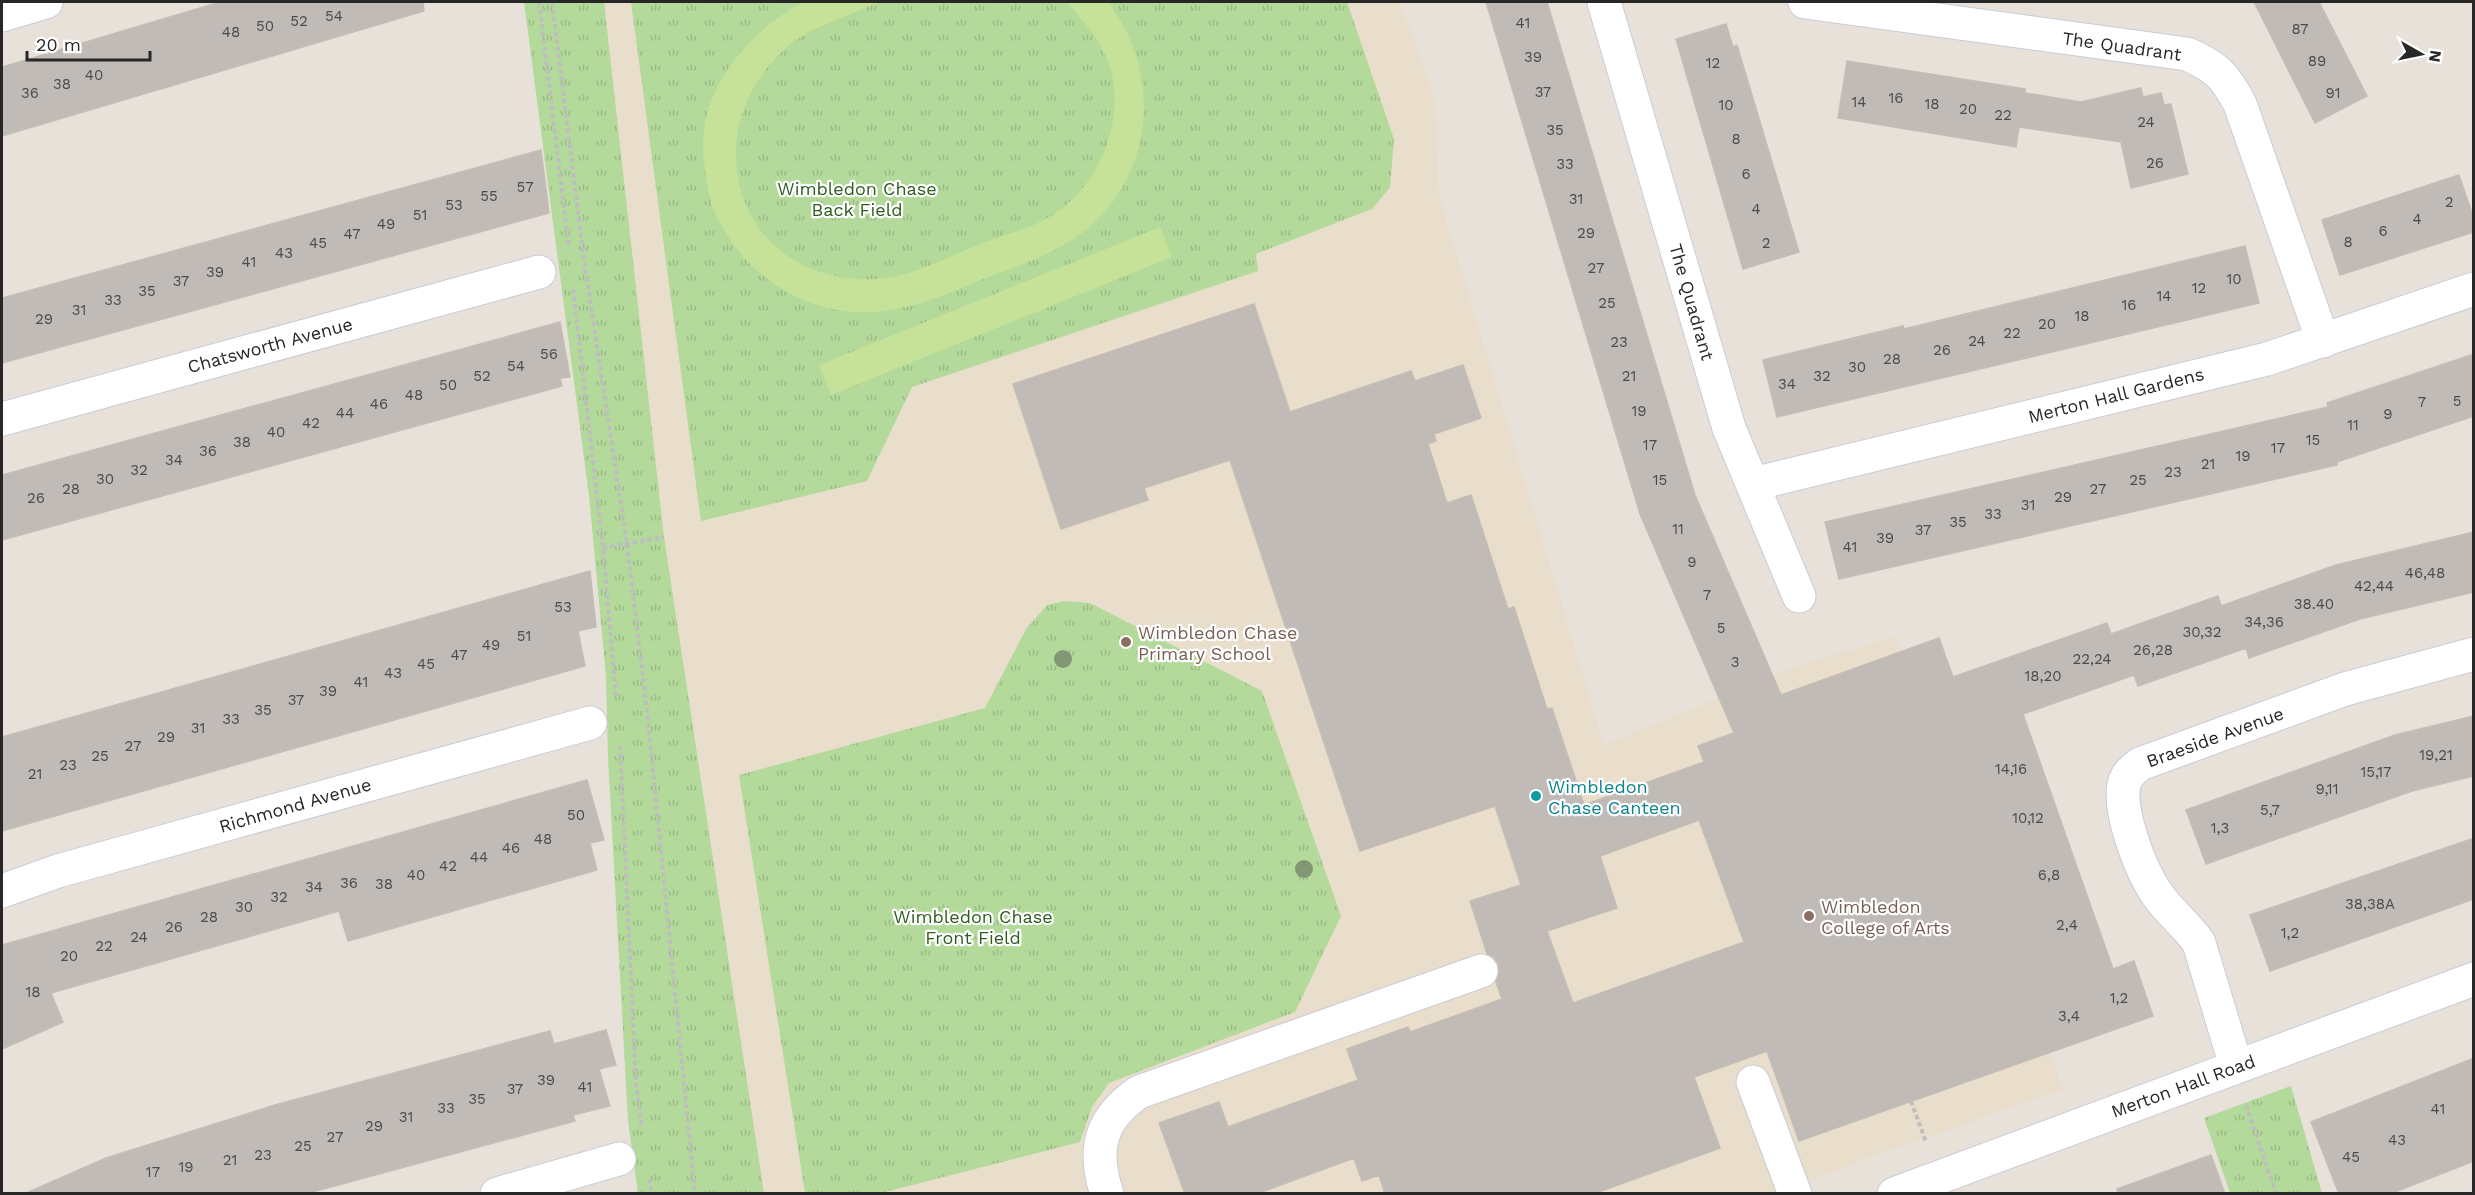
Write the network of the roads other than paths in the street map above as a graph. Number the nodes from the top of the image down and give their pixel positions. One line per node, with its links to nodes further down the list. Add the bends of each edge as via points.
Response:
1 (46, 2): 4 (street)
2 (1604, 2): 9 (street, The Quadrant, via 1729,428)
3 (1805, 2): 7 (street, The Quadrant, via 2187,54 2211,64 2228,80 2240,104)
4 (2, 15)
5 (539, 272): 8 (street, Chatsworth Avenue)
6 (2474, 289): 7 (street, Merton Hall Gardens)
7 (2323, 341): 9 (street, Merton Hall Gardens)
8 (2, 419)
9 (1753, 484): 10 (street, The Quadrant)
10 (1799, 596)
11 (2474, 654): 16 (street, Braeside Avenue, via 2345,689 2140,764 2129,773 2123,809 2144,872 2157,895 2199,943)
12 (590, 723): 13 (street, Richmond Avenue)
13 (2, 891)
14 (1481, 971): 20 (street, via 1139,1092 1121,1104 1103,1133 1100,1172)
15 (2474, 979): 16 (street, Merton Hall Road)
16 (2236, 1066): 22 (street, Merton Hall Road)
17 (1753, 1082): 21 (street)
18 (637, 1157): 19 (street)
19 (497, 1194)
20 (1107, 1194)
21 (1795, 1194)
22 (1894, 1194)

